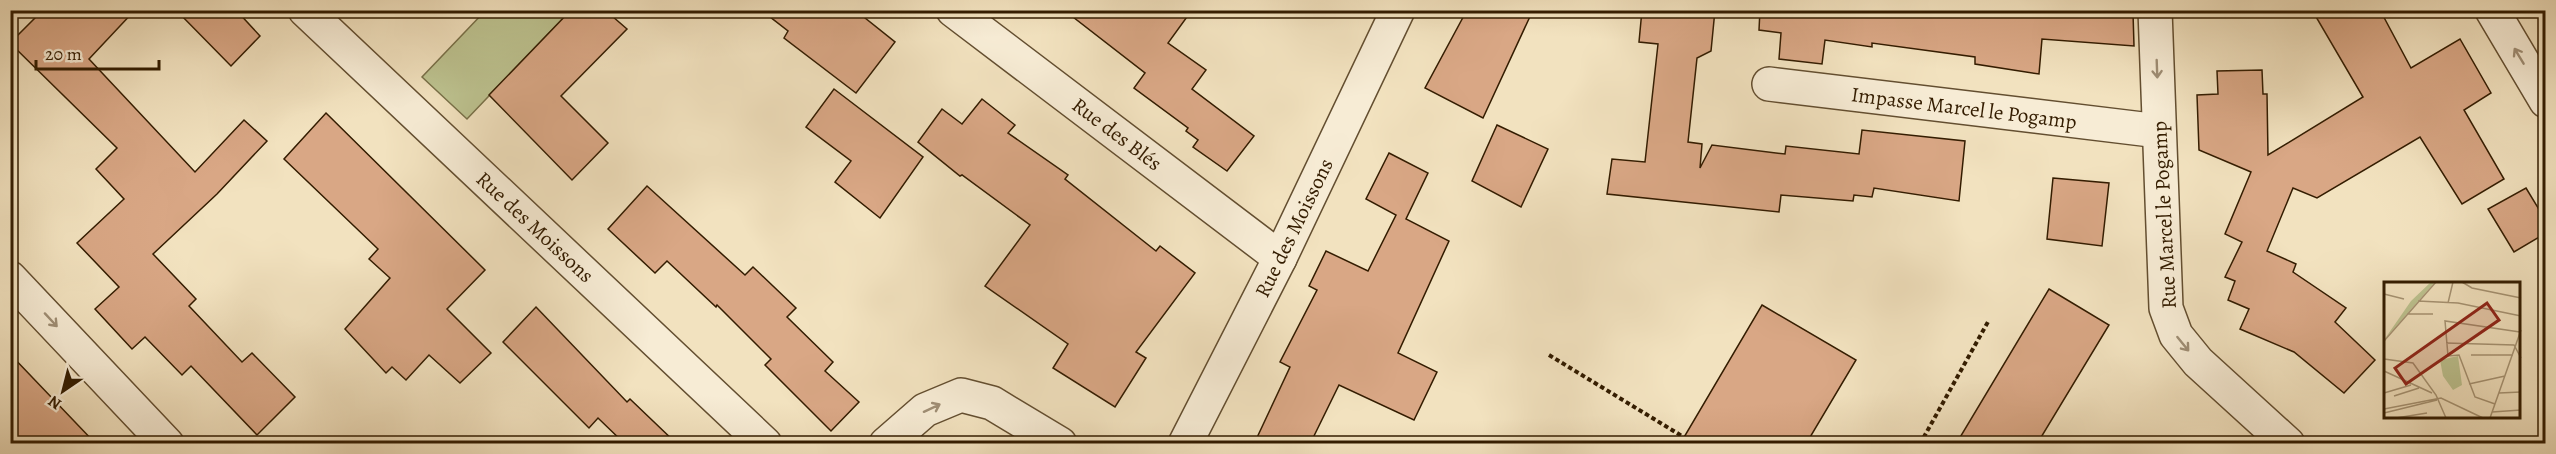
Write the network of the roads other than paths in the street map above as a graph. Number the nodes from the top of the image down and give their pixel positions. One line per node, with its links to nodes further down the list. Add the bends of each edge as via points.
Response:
1 (305, 10): 12 (street, Rue des Moissons)
2 (953, 10): 9 (street, Rue des Blés)
3 (1398, 10): 9 (street, Rue des Moissons)
4 (2155, 10): 8 (street, Rue Marcel le Pogamp, one-way to 8)
5 (2492, 10): 7 (street, one-way to 5)
6 (1769, 84): 8 (street, Impasse Marcel le Pogamp)
7 (2546, 101)
8 (2159, 131): 16 (street, Rue Marcel le Pogamp, one-way to 16, via 2166,308 2176,335 2198,362)
9 (1280, 258): 15 (street, Rue des Moissons)
10 (10, 278): 11 (street, one-way to 11)
11 (167, 444)
12 (765, 444)
13 (886, 444): 14 (street, one-way to 14, via 926,410 961,395 992,403)
14 (1060, 444)
15 (1185, 444)
16 (2288, 444)

